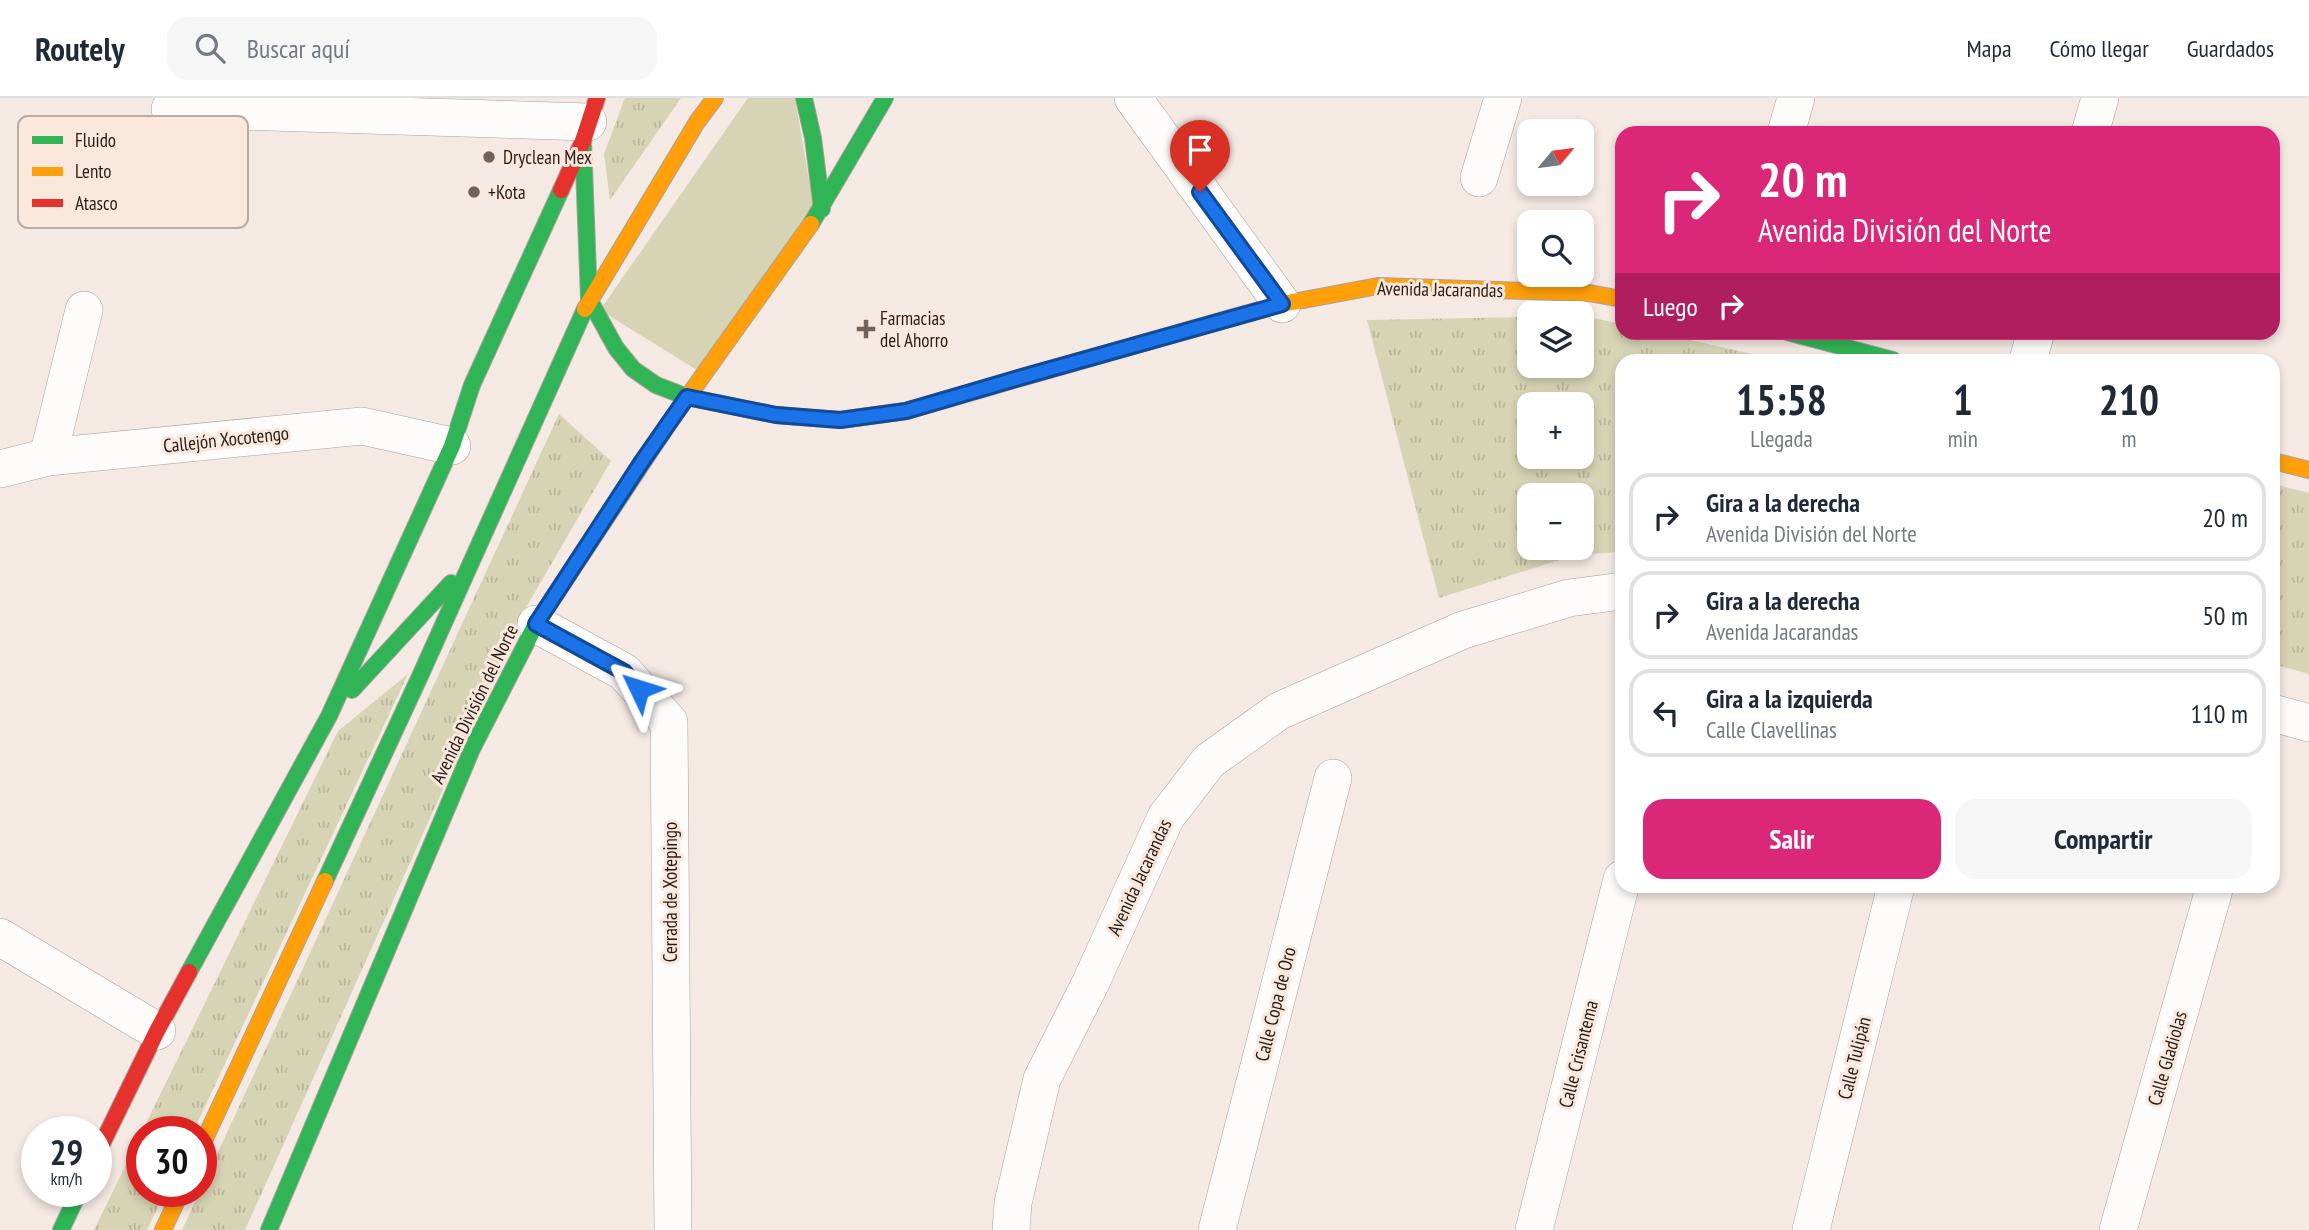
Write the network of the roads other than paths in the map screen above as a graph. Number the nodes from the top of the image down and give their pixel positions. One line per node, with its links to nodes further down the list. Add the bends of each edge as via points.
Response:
1 (715, 98): 15 (main road)
2 (804, 98): 13 (main road)
3 (885, 98): 13 (main road, Avenida División del Norte)
4 (1133, 98): 16 (street)
5 (1503, 98): 12 (street)
6 (1796, 98): 10 (street)
7 (2100, 98): 11 (street)
8 (170, 108): 9 (street)
9 (590, 120): 15 (main road); 21 (main road, via 472,385)
10 (1788, 126)
11 (2092, 126)
12 (1479, 178)
13 (822, 209): 20 (main road, Avenida División del Norte)
14 (1615, 298): 16 (main road, Avenida Jacarandas, via 1378,286)
15 (589, 299): 20 (main road, Avenida Jacarandas, via 616,348 634,369 656,385); 26 (main road)
16 (1282, 304): 20 (main road, Avenida Jacarandas, via 906,411 840,420 776,415)
17 (84, 310): 22 (street)
18 (1818, 340): 19 (main road)
19 (1871, 354)
20 (687, 397): 28 (main road, Avenida División del Norte)
21 (452, 446): 22 (street, Callejón Xocotengo, via 362,426); 30 (main road)
22 (48, 457): 24 (street, Callejón Xocotengo)
23 (2280, 463): 25 (main road)
24 (0, 469)
25 (2309, 470)
26 (474, 558): 30 (main road); 38 (main road)
27 (1615, 592): 46 (street, Avenida Jacarandas, via 1569,597 1463,630 1279,711 1209,761 1166,817 1042,1079)
28 (536, 624): 44 (main road, Avenida División del Norte, via 472,749); 45 (street, Cerrada de Xotepingo, via 624,672 669,722)
29 (2280, 715): 31 (street)
30 (329, 716): 37 (main road)
31 (2309, 723)
32 (1334, 778): 47 (street, Calle Copa de Oro)
33 (1618, 893): 48 (street, Calle Crisantema)
34 (1894, 893): 49 (street, Calle Tulipán)
35 (2213, 893): 50 (street, Calle Gladiolas)
36 (0, 937): 37 (street)
37 (157, 1031): 39 (main road)
38 (215, 1116)
39 (112, 1123)
40 (72, 1207): 42 (main road)
41 (174, 1207): 43 (main road)
42 (61, 1230)
43 (163, 1230)
44 (269, 1230)
45 (673, 1230)
46 (1011, 1230)
47 (1217, 1230)
48 (1534, 1230)
49 (1811, 1230)
50 (2118, 1230)

